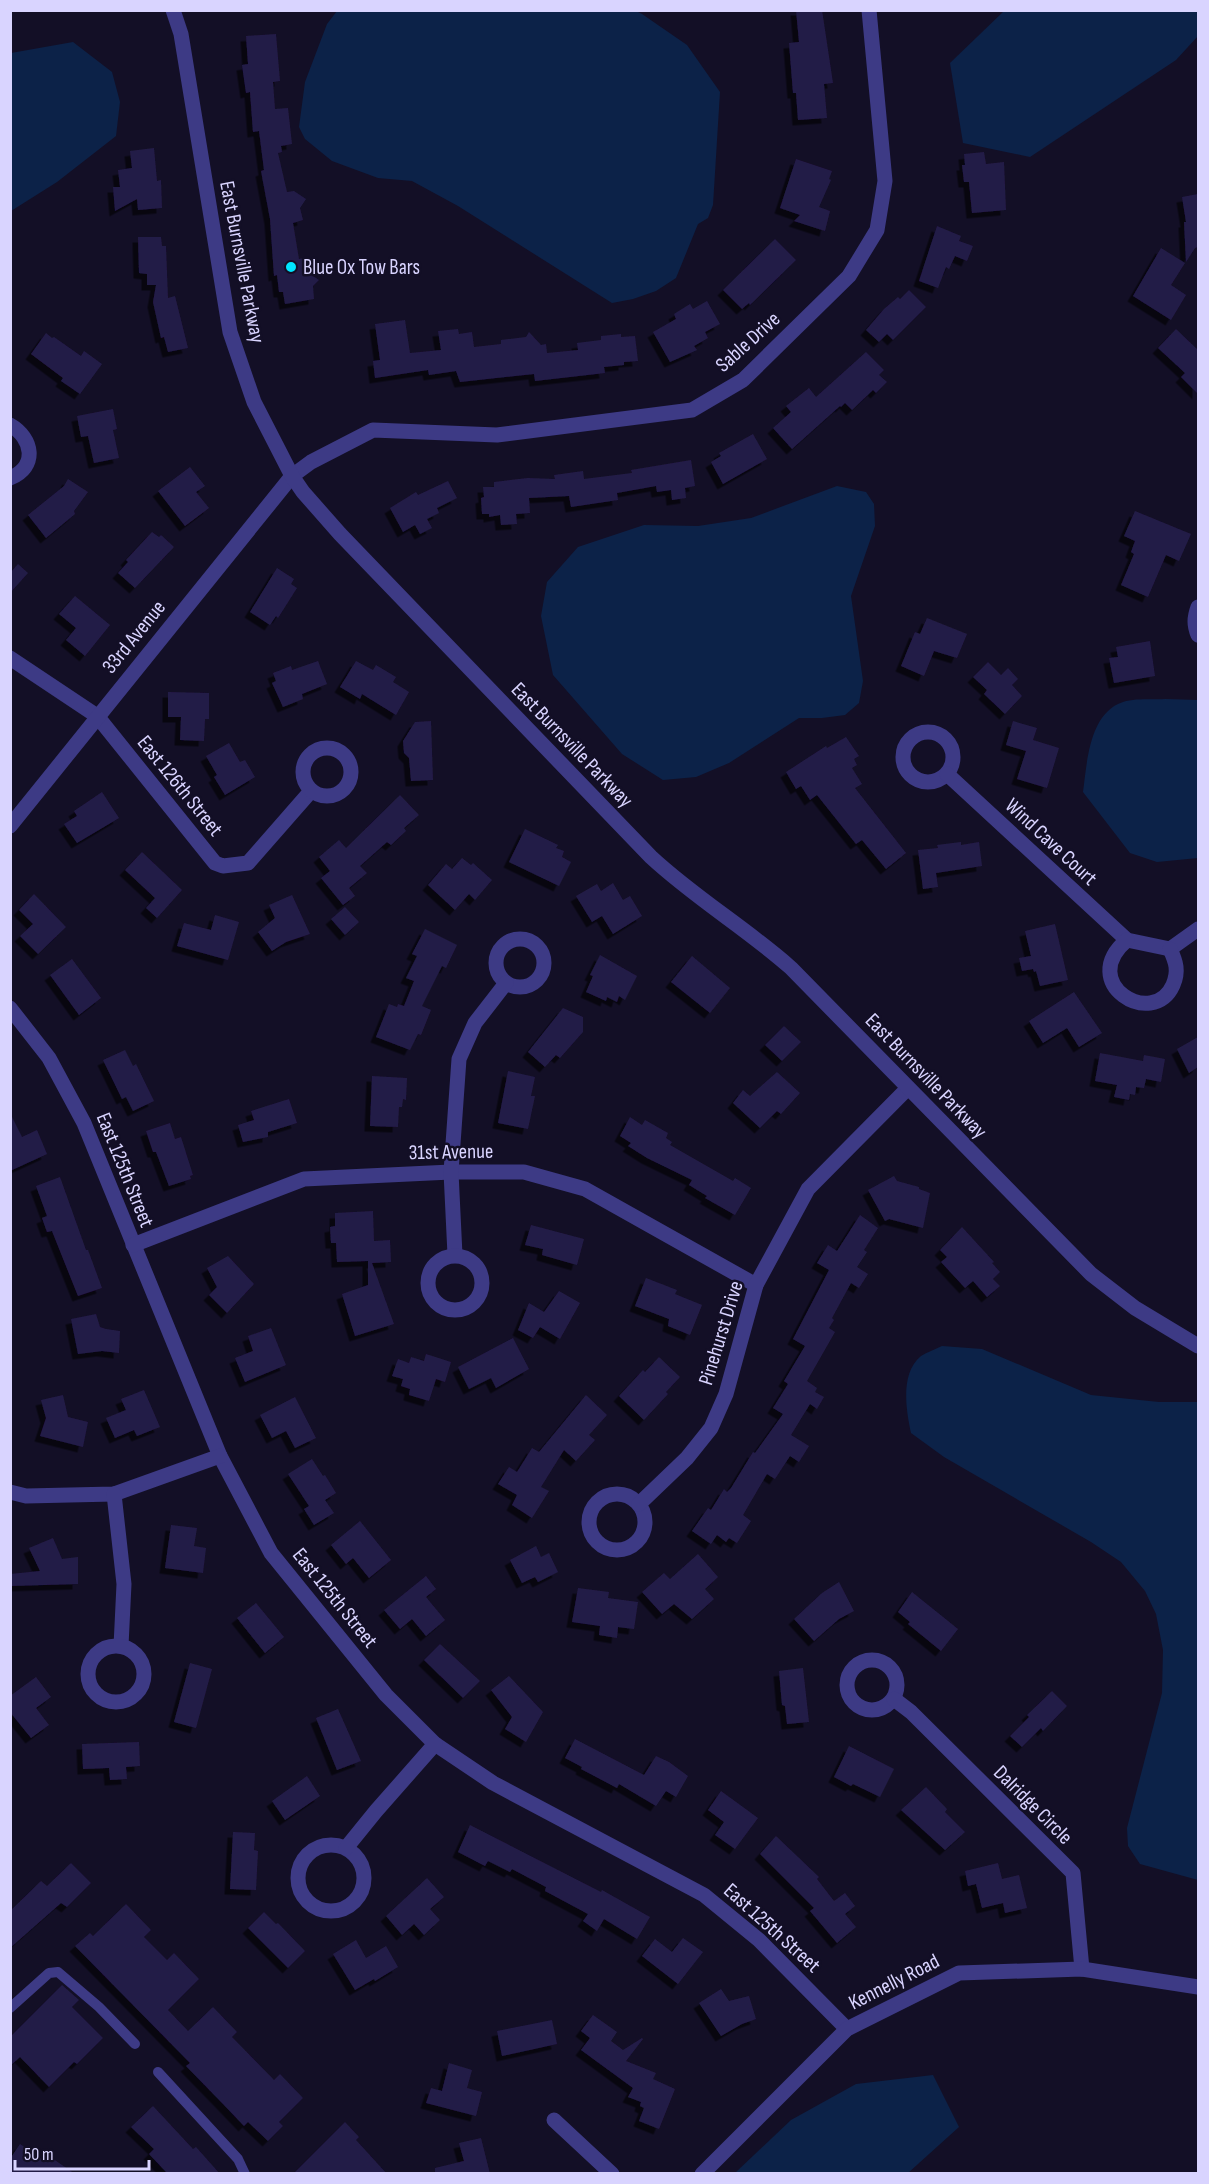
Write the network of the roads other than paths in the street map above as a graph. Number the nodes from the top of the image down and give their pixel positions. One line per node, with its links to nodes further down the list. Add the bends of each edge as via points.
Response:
1 (173, 10): 4 (street, East Burnsville Parkway, via 181,34 230,332 254,402)
2 (869, 10): 4 (street, Sable Drive, via 885,181 877,230 849,276 743,380 692,410 497,435 373,430)
3 (10, 424): 5 (street, via 27,439 30,450 23,471)
4 (292, 476): 9 (street, 33rd Avenue); 18 (street, East Burnsville Parkway, via 339,534 651,857 791,968)
5 (10, 478)
6 (1198, 608): 7 (street)
7 (1198, 635)
8 (10, 658): 9 (street, East 126th Street)
9 (97, 716): 11 (street, East 126th Street, via 214,863 248,863); 12 (street, 33rd Avenue)
10 (947, 774): 14 (street, Wind Cave Court)
11 (311, 791)
12 (10, 826)
13 (1198, 929): 15 (street)
14 (1127, 940): 15 (street); 15 (street, via 1110,961 1110,975 1114,987 1136,1003 1150,1003 1172,988 1177,975)
15 (1170, 949)
16 (506, 983): 19 (street, via 476,1023 459,1059)
17 (10, 1008): 20 (street, East 125th Street, via 49,1058 84,1123)
18 (908, 1088): 22 (street, Pinehurst Drive, via 808,1189); 23 (street, East Burnsville Parkway, via 1091,1274 1135,1308)
19 (451, 1172): 20 (street, 31st Avenue, via 304,1179); 21 (street); 22 (street, 31st Avenue, via 524,1172 585,1189)
20 (133, 1245): 24 (street, East 125th Street)
21 (455, 1255)
22 (756, 1285): 27 (street, Pinehurst Drive, via 726,1394 711,1428 687,1458)
23 (1198, 1346)
24 (220, 1456): 26 (street); 30 (street, East 125th Street, via 271,1553 386,1695)
25 (10, 1492): 26 (street, via 26,1496)
26 (114, 1494): 28 (street, via 124,1584)
27 (639, 1504)
28 (121, 1646)
29 (894, 1700): 32 (street, Dalridge Circle, via 911,1712 1072,1874)
30 (435, 1744): 31 (street); 35 (street, East 125th Street, via 493,1783 704,1895 759,1940)
31 (346, 1848): 31 (street, via 321,1845 301,1862 298,1887 315,1907 340,1910 352,1904 360,1893 363,1868 357,1856)
32 (1083, 1969): 33 (street, Kennelly Road); 35 (street, Kennelly Road, via 959,1973)
33 (1198, 1987)
34 (10, 2008): 36 (lane, via 49,1973 58,1972)
35 (847, 2029): 41 (street, Kennelly Road)
36 (135, 2044)
37 (158, 2072): 39 (lane, via 238,2158)
38 (554, 2120): 40 (street)
39 (245, 2174)
40 (612, 2174)
41 (702, 2174)

